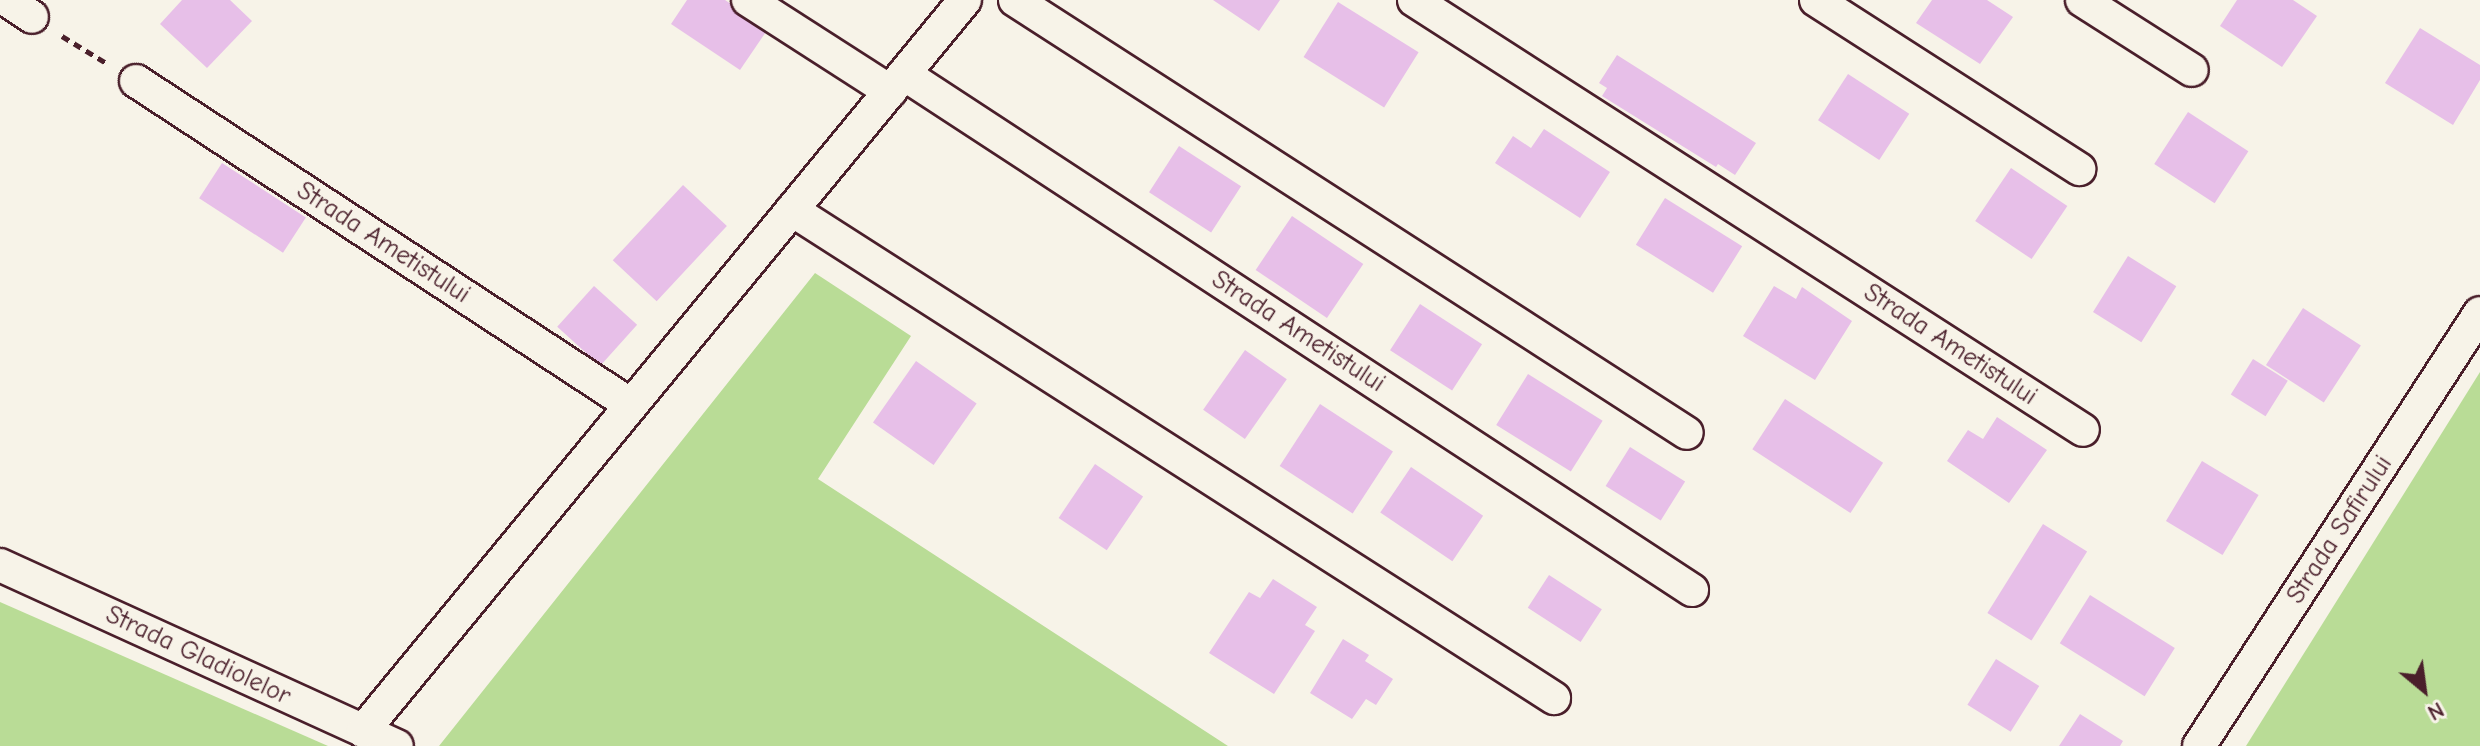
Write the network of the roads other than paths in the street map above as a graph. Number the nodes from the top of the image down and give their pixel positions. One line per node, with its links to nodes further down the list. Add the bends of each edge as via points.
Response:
1 (748, 0): 9 (street, Strada Ametistului)
2 (965, 0): 9 (street)
3 (1015, 0): 15 (street)
4 (1414, 0): 14 (street, Strada Ametistului)
5 (1816, 0): 10 (street)
6 (2082, 0): 7 (street)
7 (2192, 70)
8 (136, 81): 13 (street, Strada Ametistului)
9 (897, 82): 11 (street); 17 (street, Strada Ametistului)
10 (2079, 169)
11 (792, 210): 13 (street); 18 (street)
12 (2480, 313): 21 (street, Strada Safirului)
13 (631, 405): 19 (street)
14 (2083, 430)
15 (1687, 433)
16 (0, 565): 19 (street, Strada Gladiolelor)
17 (1692, 590)
18 (1554, 698)
19 (363, 731): 20 (street, Strada Gladiolelor)
20 (397, 746)
21 (2199, 746)

